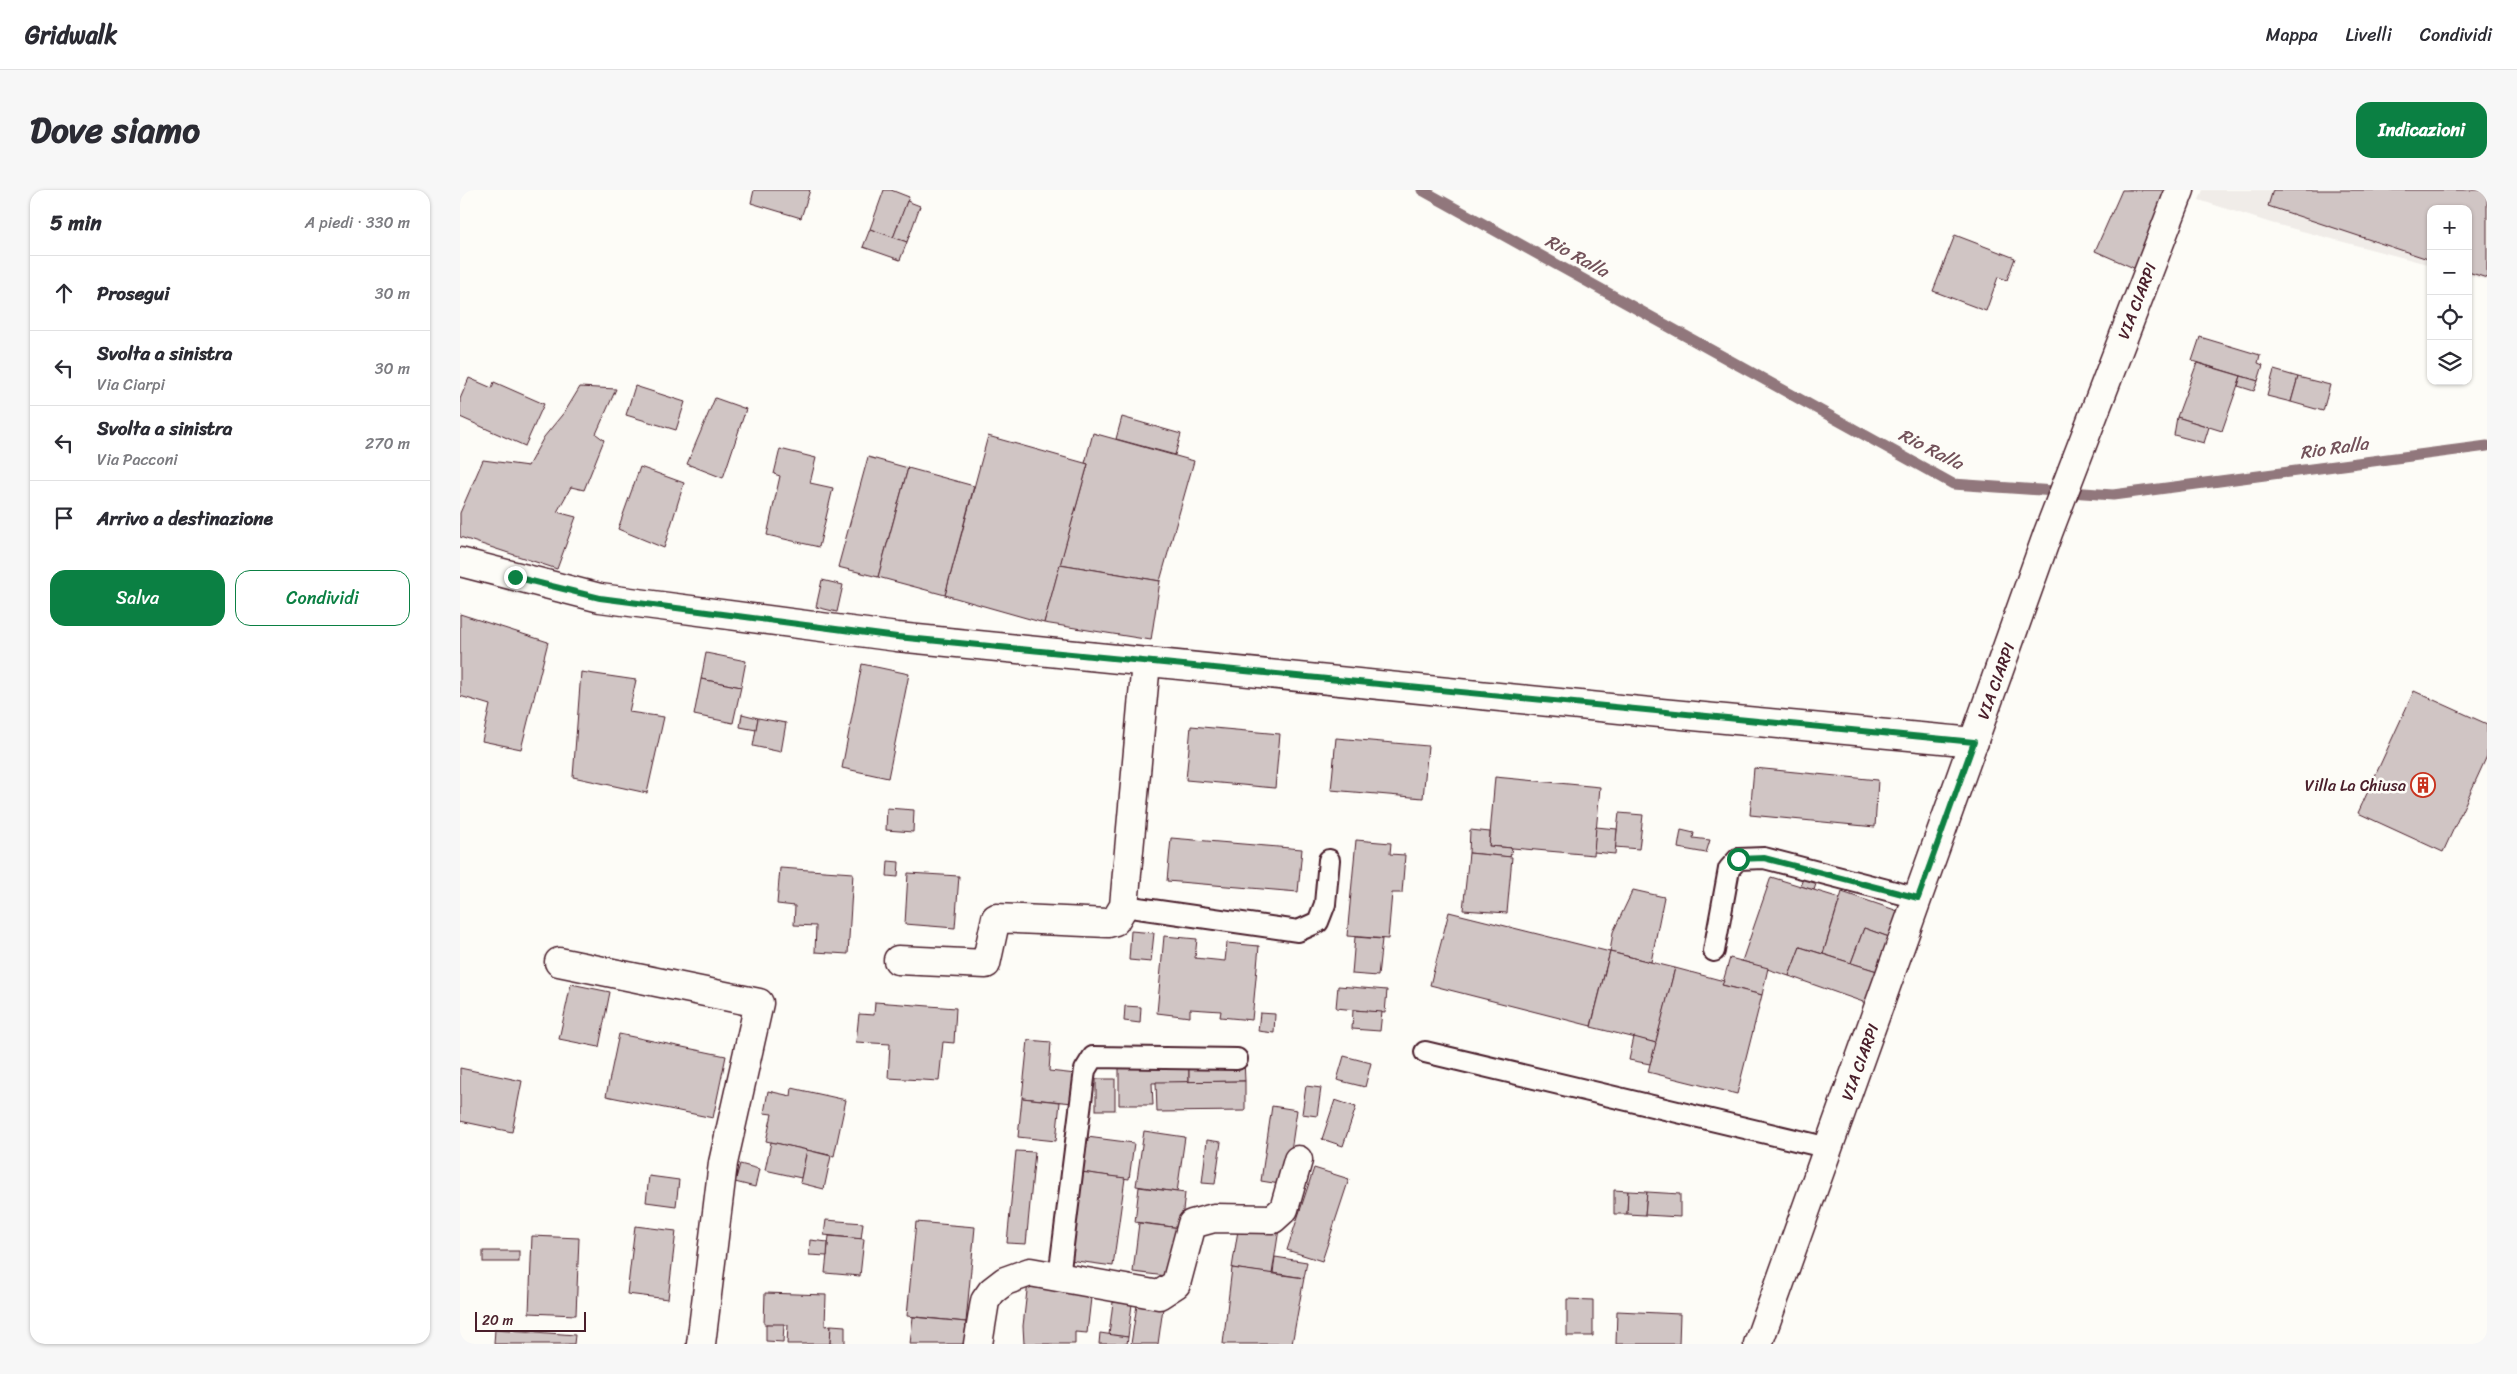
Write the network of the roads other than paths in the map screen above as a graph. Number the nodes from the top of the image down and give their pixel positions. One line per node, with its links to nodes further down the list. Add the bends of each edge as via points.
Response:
1 (2180, 190): 4 (street, VIA CIARPI, via 2048,533)
2 (460, 562): 3 (street, via 600,598 897,637)
3 (1146, 662): 4 (street); 7 (street)
4 (1974, 742): 6 (street, VIA CIARPI)
5 (1330, 860): 7 (lane, via 1325,904 1318,922 1298,931)
6 (1918, 898): 8 (lane, via 1764,858 1738,859 1729,869); 13 (street, VIA CIARPI)
7 (1124, 906): 9 (street, via 1115,921 1108,923 996,918 986,964)
8 (1714, 951)
9 (898, 960)
10 (559, 962): 16 (street, via 759,1002 723,1164)
11 (1425, 1052): 13 (lane)
12 (1237, 1059): 15 (lane, via 1093,1057 1086,1070)
13 (1829, 1148): 18 (street, VIA CIARPI)
14 (1298, 1160): 15 (street, via 1284,1209 1273,1219 1214,1218 1192,1224 1176,1284 1159,1295)
15 (1059, 1277): 17 (street, via 1030,1272 1005,1281 992,1291 985,1301)
16 (701, 1344)
17 (978, 1344)
18 (1758, 1344)

